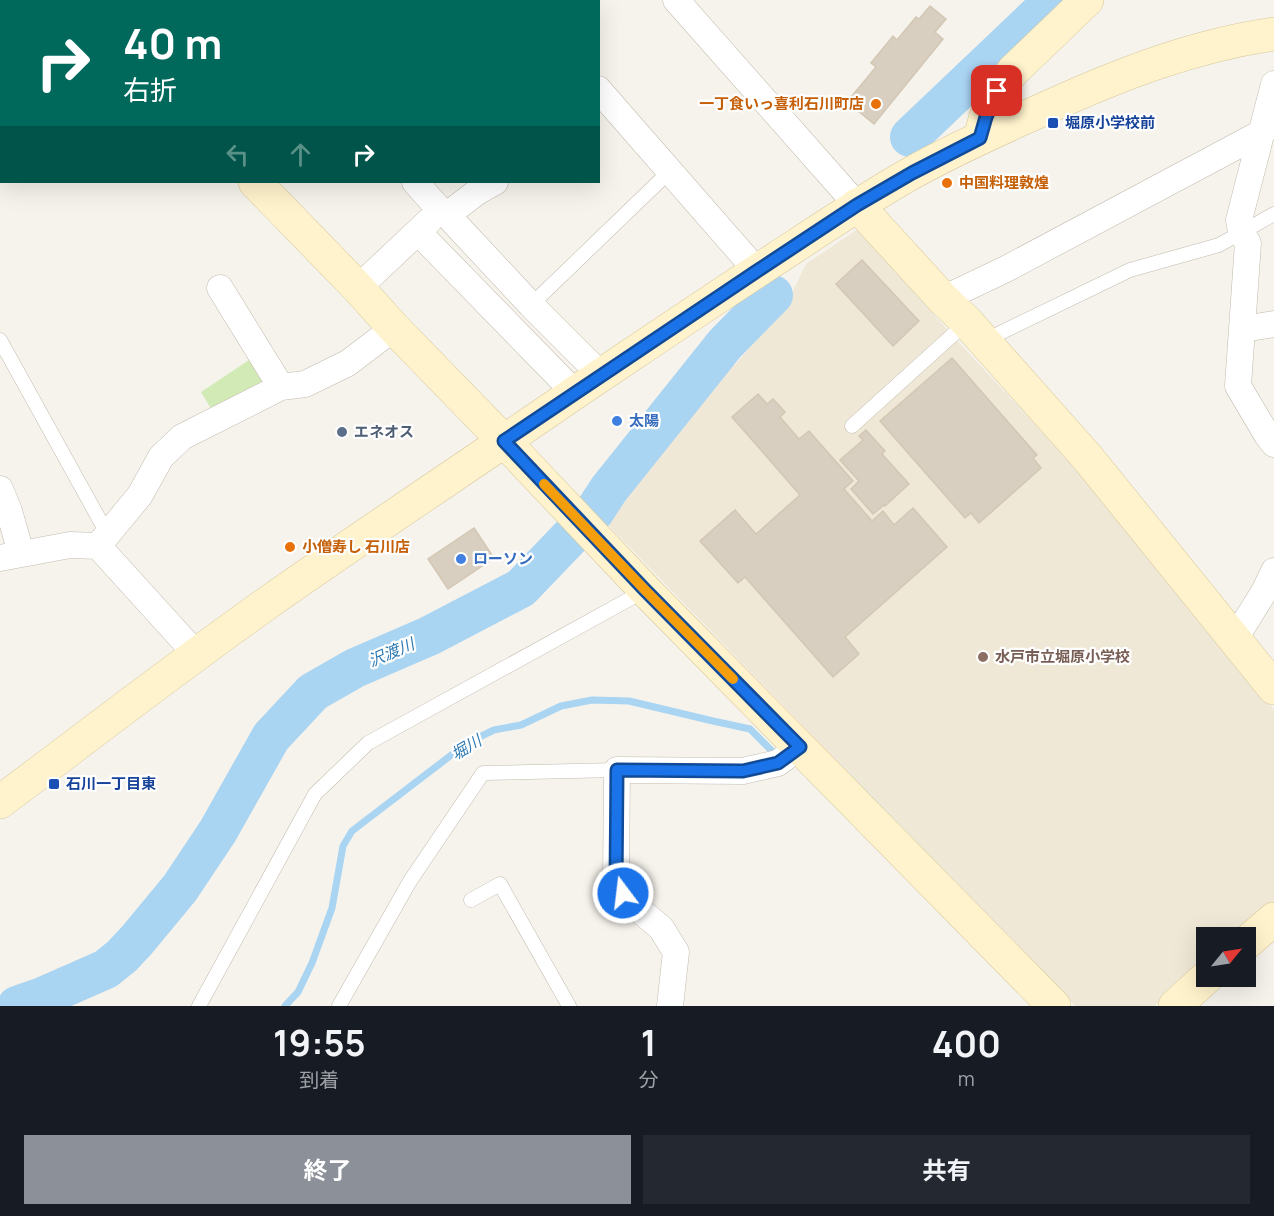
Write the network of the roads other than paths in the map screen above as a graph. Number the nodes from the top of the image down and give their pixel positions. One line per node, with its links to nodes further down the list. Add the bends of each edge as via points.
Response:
1 (676, 0): 12 (street)
2 (1087, 0): 7 (street, via 997,91)
3 (1274, 34): 7 (street, via 1164,60)
4 (1274, 84): 6 (street)
5 (600, 91): 8 (street)
6 (1263, 132): 16 (street, via 1239,219); 20 (street)
7 (980, 138): 12 (street)
8 (670, 171): 17 (street); 21 (lane)
9 (256, 183): 19 (street)
10 (416, 183): 13 (street)
11 (493, 183): 13 (street)
12 (857, 205): 17 (street); 20 (street)
13 (443, 212): 15 (street); 21 (street)
14 (1274, 214): 16 (lane)
15 (418, 232): 19 (street); 27 (street)
16 (1241, 232): 24 (street, via 1248,243); 25 (lane, via 1219,245 1130,270 1000,333)
17 (757, 271): 27 (street)
18 (220, 288): 28 (street)
19 (358, 288): 23 (street)
20 (944, 299): 25 (street)
21 (531, 305): 27 (street)
22 (1274, 324): 24 (street)
23 (394, 328): 28 (street, via 348,363 304,384); 30 (street)
24 (1243, 329): 31 (street, via 1238,386)
25 (975, 333): 29 (lane); 37 (street, via 1087,457)
26 (0, 340): 33 (lane)
27 (588, 384): 30 (street)
28 (281, 387): 33 (street, via 183,437 160,457 140,495)
29 (852, 426)
30 (504, 441): 36 (street); 38 (street)
31 (1274, 444)
32 (0, 489): 34 (street, via 9,512)
33 (103, 540): 34 (street); 38 (street)
34 (10, 555)
35 (1274, 571): 37 (street)
36 (645, 590): 40 (street); 47 (lane, via 368,743 315,794)
37 (1234, 640): 39 (street)
38 (196, 654): 42 (street)
39 (1274, 688)
40 (800, 747): 41 (street, via 778,763 743,771); 51 (street)
41 (617, 770): 48 (lane, via 483,772 410,881); 50 (street, via 616,882 631,903 661,928 676,952)
42 (0, 802)
43 (471, 900): 49 (lane, via 500,884)
44 (1274, 919): 45 (street)
45 (1256, 935)
46 (1196, 987): 52 (street)
47 (199, 1006)
48 (339, 1006)
49 (568, 1006)
50 (670, 1006)
51 (1054, 1006)
52 (1175, 1006)

